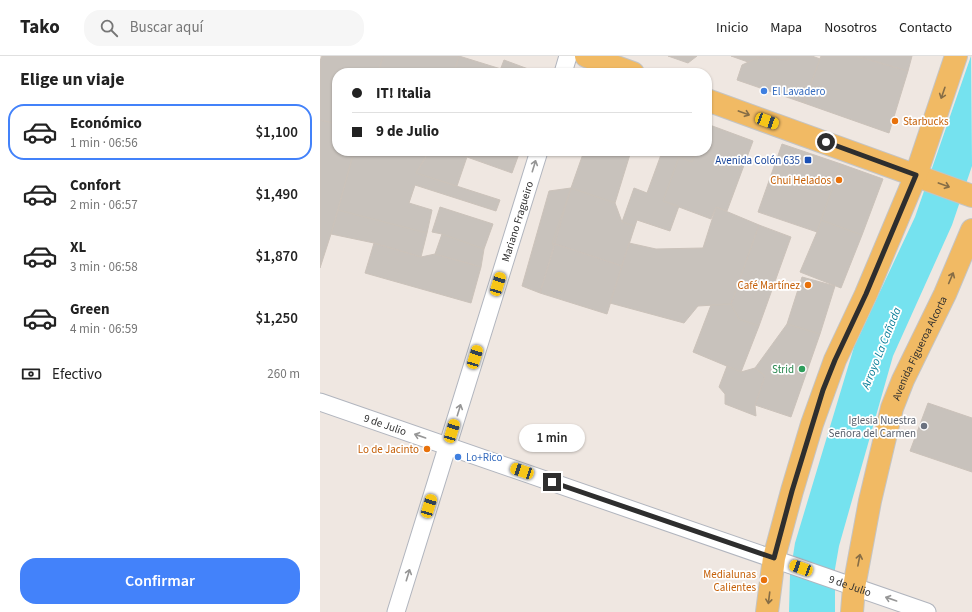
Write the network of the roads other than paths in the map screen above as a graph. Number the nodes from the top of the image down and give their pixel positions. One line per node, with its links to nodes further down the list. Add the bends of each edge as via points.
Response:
1 (568, 56): 4 (street)
2 (586, 56): 5 (main road)
3 (956, 56): 8 (main road, one-way to 8)
4 (564, 68)
5 (619, 68)
6 (712, 102): 8 (main road, one-way to 8)
7 (537, 156): 12 (street, Mariano Fragueiro, one-way to 7)
8 (916, 175): 9 (main road, one-way to 9); 13 (main road, via 823,390)
9 (972, 196)
10 (972, 230): 14 (main road, Avenida Figueroa Alcorta, one-way to 10, via 892,408)
11 (320, 402): 12 (street, 9 de Julio, one-way to 11)
12 (448, 446): 13 (street, 9 de Julio); 15 (street, Mariano Fragueiro, one-way to 12)
13 (774, 558): 14 (street, 9 de Julio); 16 (main road, one-way to 16)
14 (854, 587): 17 (main road, Avenida Figueroa Alcorta); 18 (street, 9 de Julio, one-way to 14)
15 (396, 612)
16 (767, 612)
17 (852, 612)
18 (927, 612)

